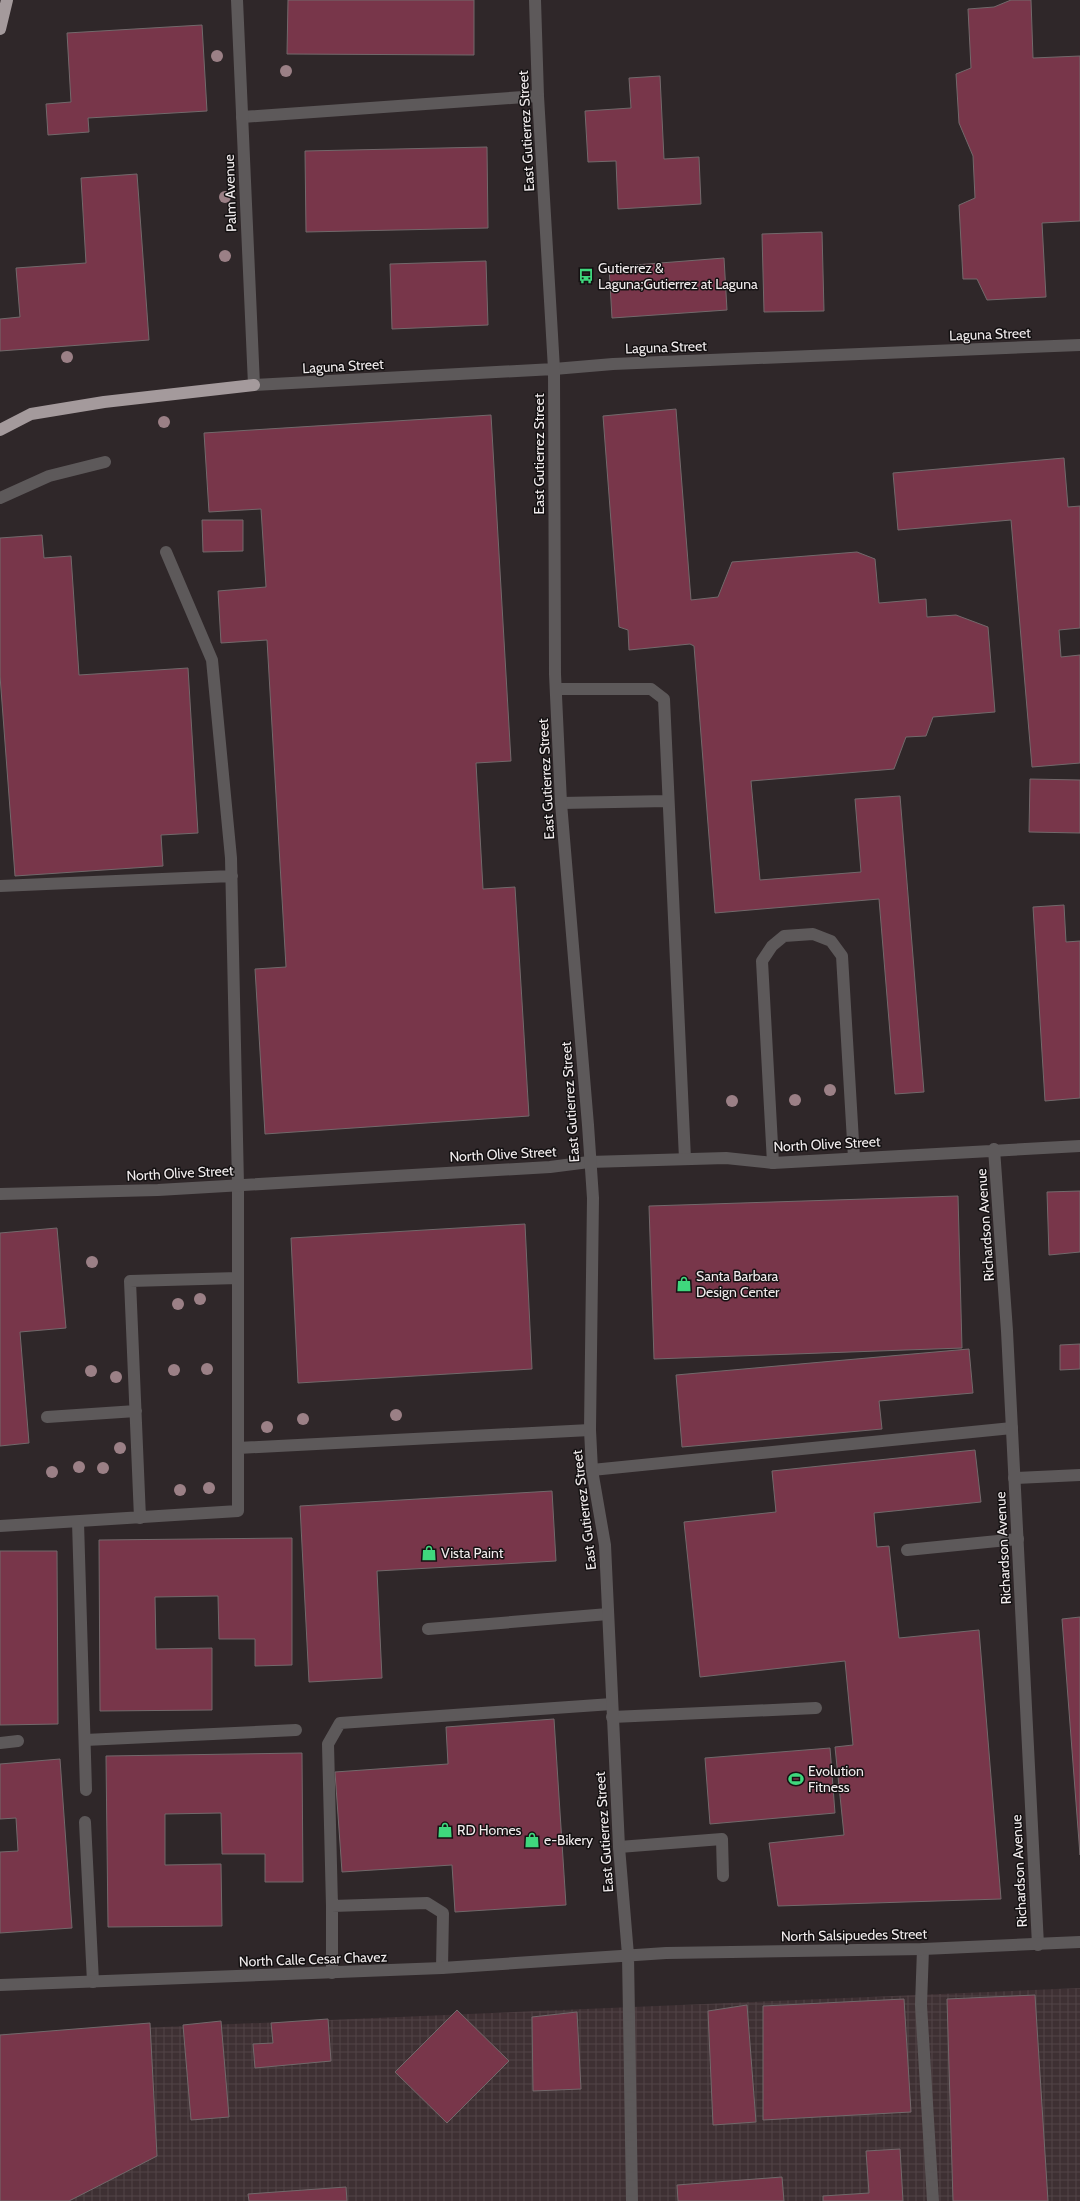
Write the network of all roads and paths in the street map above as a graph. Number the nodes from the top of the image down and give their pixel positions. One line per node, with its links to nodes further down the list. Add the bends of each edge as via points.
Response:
1 (7, 0): 4 (highway)
2 (237, 0): 6 (street, Palm Avenue)
3 (535, 0): 5 (street, East Gutierrez Street)
4 (0, 29)
5 (538, 96): 6 (street); 8 (street, East Gutierrez Street)
6 (242, 117): 9 (street, Palm Avenue)
7 (1080, 345): 8 (street, Laguna Street)
8 (554, 369): 9 (street, Laguna Street); 14 (street, East Gutierrez Street)
9 (254, 385): 10 (highway, via 104,402 31,414)
10 (0, 430)
11 (105, 462): 12 (street, via 49,476)
12 (0, 498)
13 (166, 552): 17 (street, via 212,660)
14 (556, 688): 15 (street, via 651,689 664,699); 16 (street, East Gutierrez Street)
15 (668, 801): 16 (street); 22 (street)
16 (561, 802): 23 (street, East Gutierrez Street)
17 (232, 876): 18 (street); 25 (street)
18 (0, 886)
19 (1080, 1146): 20 (street, North Olive Street)
20 (994, 1149): 21 (street, North Olive Street); 30 (street, Richardson Avenue)
21 (854, 1158): 24 (street, North Olive Street); 24 (street, via 842,956 831,941 814,934 784,936 772,946 762,961)
22 (685, 1159): 23 (street, North Olive Street); 24 (street, North Olive Street, via 726,1158)
23 (590, 1162): 25 (street, North Olive Street, via 550,1167); 31 (street, East Gutierrez Street)
24 (773, 1163)
25 (238, 1186): 26 (street, North Olive Street); 27 (street)
26 (0, 1194)
27 (238, 1278): 28 (street, via 130,1281); 32 (street)
28 (136, 1411): 29 (street); 36 (street)
29 (47, 1417)
30 (1012, 1428): 33 (street); 35 (street, Richardson Avenue)
31 (590, 1430): 32 (street); 33 (street, East Gutierrez Street)
32 (238, 1448): 36 (street, via 238,1511)
33 (592, 1470): 41 (street, East Gutierrez Street, via 605,1545)
34 (1080, 1475): 35 (street)
35 (1014, 1478): 39 (street, Richardson Avenue)
36 (140, 1518): 37 (street)
37 (78, 1522): 38 (street); 47 (street)
38 (0, 1526)
39 (1018, 1539): 40 (street); 56 (street, Richardson Avenue)
40 (907, 1550)
41 (608, 1614): 42 (street); 43 (street, East Gutierrez Street)
42 (428, 1629)
43 (612, 1704): 45 (street, East Gutierrez Street); 54 (street, via 340,1723 328,1744)
44 (816, 1708): 45 (street)
45 (612, 1717): 52 (street, East Gutierrez Street)
46 (296, 1730): 47 (street)
47 (85, 1740): 50 (street)
48 (18, 1741): 49 (street)
49 (0, 1743)
50 (86, 1790)
51 (85, 1822): 61 (street)
52 (619, 1847): 53 (street, via 722,1839); 58 (street, East Gutierrez Street)
53 (724, 1876)
54 (332, 1906): 59 (street, via 427,1903 443,1913); 60 (street)
55 (1080, 1942): 56 (street, North Salsipuedes Street)
56 (1038, 1945): 57 (street, North Salsipuedes Street)
57 (923, 1949): 58 (street, North Salsipuedes Street); 64 (street, via 921,2005)
58 (628, 1955): 59 (street, North Calle Cesar Chavez); 63 (street, East Gutierrez Street)
59 (442, 1968): 60 (street, North Calle Cesar Chavez)
60 (332, 1973): 61 (street, North Calle Cesar Chavez)
61 (93, 1982): 62 (street, North Calle Cesar Chavez)
62 (0, 1985)
63 (632, 2201)
64 (933, 2201)

